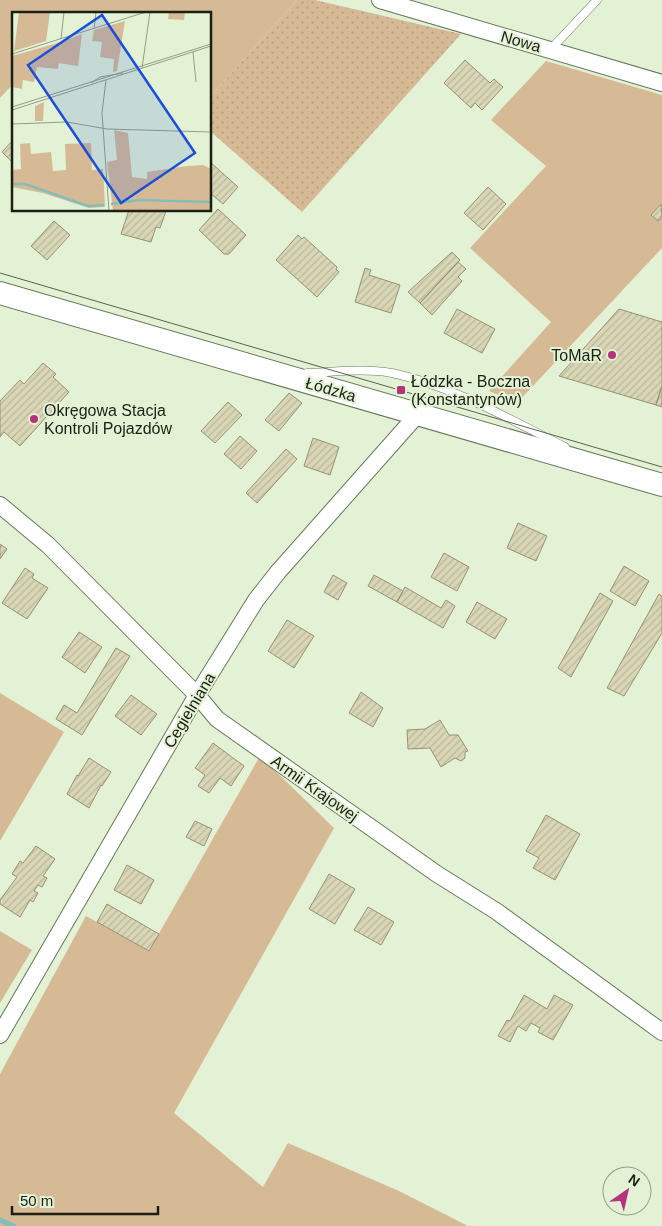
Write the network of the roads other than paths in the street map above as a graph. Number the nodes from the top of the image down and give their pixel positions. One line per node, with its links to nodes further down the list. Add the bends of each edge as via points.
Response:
1 (380, 0): 3 (street, Nowa)
2 (597, 0): 3 (lane)
3 (550, 50): 4 (street, Nowa)
4 (662, 83)
5 (0, 293): 6 (main road, Łódzka)
6 (279, 374): 7 (main road, Łódzka); 8 (lane, via 391,373 440,387)
7 (418, 414): 8 (main road, Łódzka); 11 (street, Cegielniana, via 266,587)
8 (611, 470): 9 (main road, Łódzka)
9 (662, 485)
10 (0, 505): 11 (street, Armii Krajowej, via 48,545)
11 (197, 695): 12 (street, Armii Krajowej, via 225,724 437,874 496,911); 13 (street, Cegielniana)
12 (662, 1032)
13 (0, 1035)

